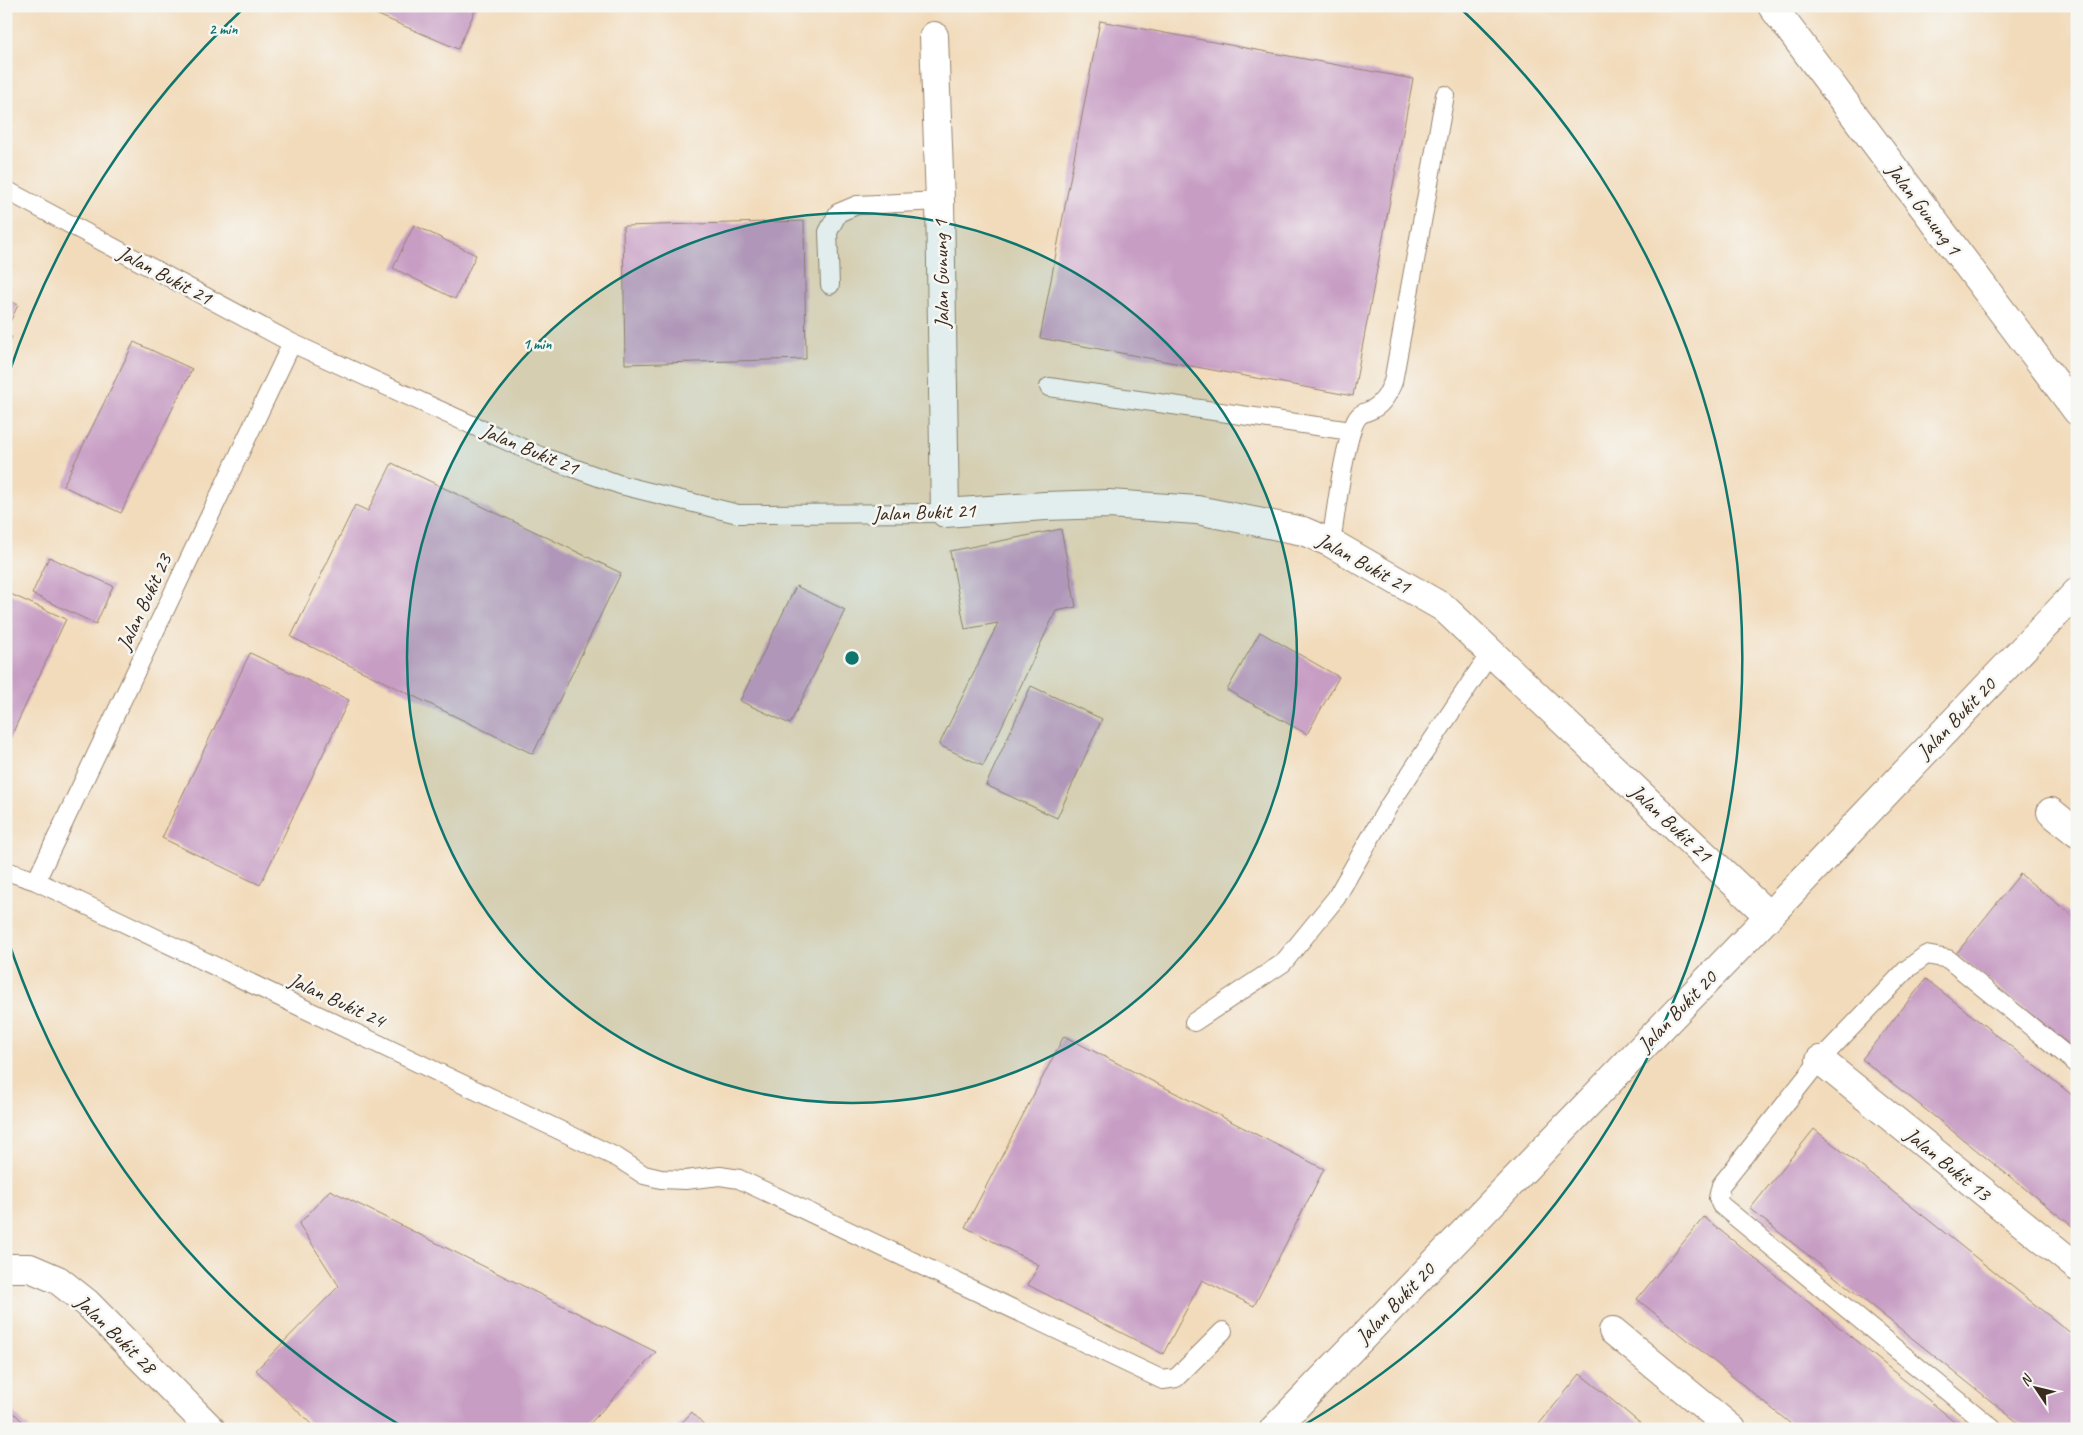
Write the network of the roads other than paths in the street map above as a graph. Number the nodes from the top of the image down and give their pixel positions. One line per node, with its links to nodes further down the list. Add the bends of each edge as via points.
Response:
1 (1772, 6): 9 (street, Jalan Gunung 1)
2 (934, 36): 5 (street, Jalan Gunung 1)
3 (1445, 95): 10 (lane, via 1393,382 1384,400 1359,416)
4 (6, 190): 7 (lane, Jalan Bukit 21)
5 (940, 201): 6 (lane, via 857,205 838,213 828,232); 11 (street, Jalan Gunung 1)
6 (830, 285)
7 (292, 343): 11 (lane, Jalan Bukit 21, via 540,456 621,486 738,514); 18 (lane, Jalan Bukit 23)
8 (1049, 387): 10 (lane)
9 (2077, 411)
10 (1351, 431): 12 (lane)
11 (945, 513): 12 (street, Jalan Bukit 21, via 1110,504 1197,510 1303,531)
12 (1332, 543): 14 (street, Jalan Bukit 21, via 1444,608)
13 (2077, 592): 19 (street, Jalan Bukit 20)
14 (1491, 652): 19 (street, Jalan Bukit 21); 20 (lane, via 1388,807 1336,898 1283,963)
15 (2051, 812): 16 (street)
16 (2077, 833)
17 (6, 871): 18 (lane, Jalan Bukit 24)
18 (36, 882): 25 (lane, Jalan Bukit 24, via 618,1158 644,1175 661,1179 720,1176 739,1179 1163,1380 1176,1378)
19 (1769, 916): 28 (street, Jalan Bukit 20)
20 (1194, 1022)
21 (1820, 1060): 22 (lane, via 1906,970 1926,955 1948,959); 23 (street, Jalan Bukit 13); 30 (lane, via 1721,1185 1718,1198 1721,1206)
22 (2077, 1064)
23 (2077, 1267)
24 (6, 1268): 27 (street, Jalan Bukit 28, via 30,1268 58,1280 80,1297)
25 (1222, 1331)
26 (1613, 1331): 29 (street)
27 (211, 1429)
28 (1274, 1429)
29 (1732, 1429)
30 (1993, 1429)

